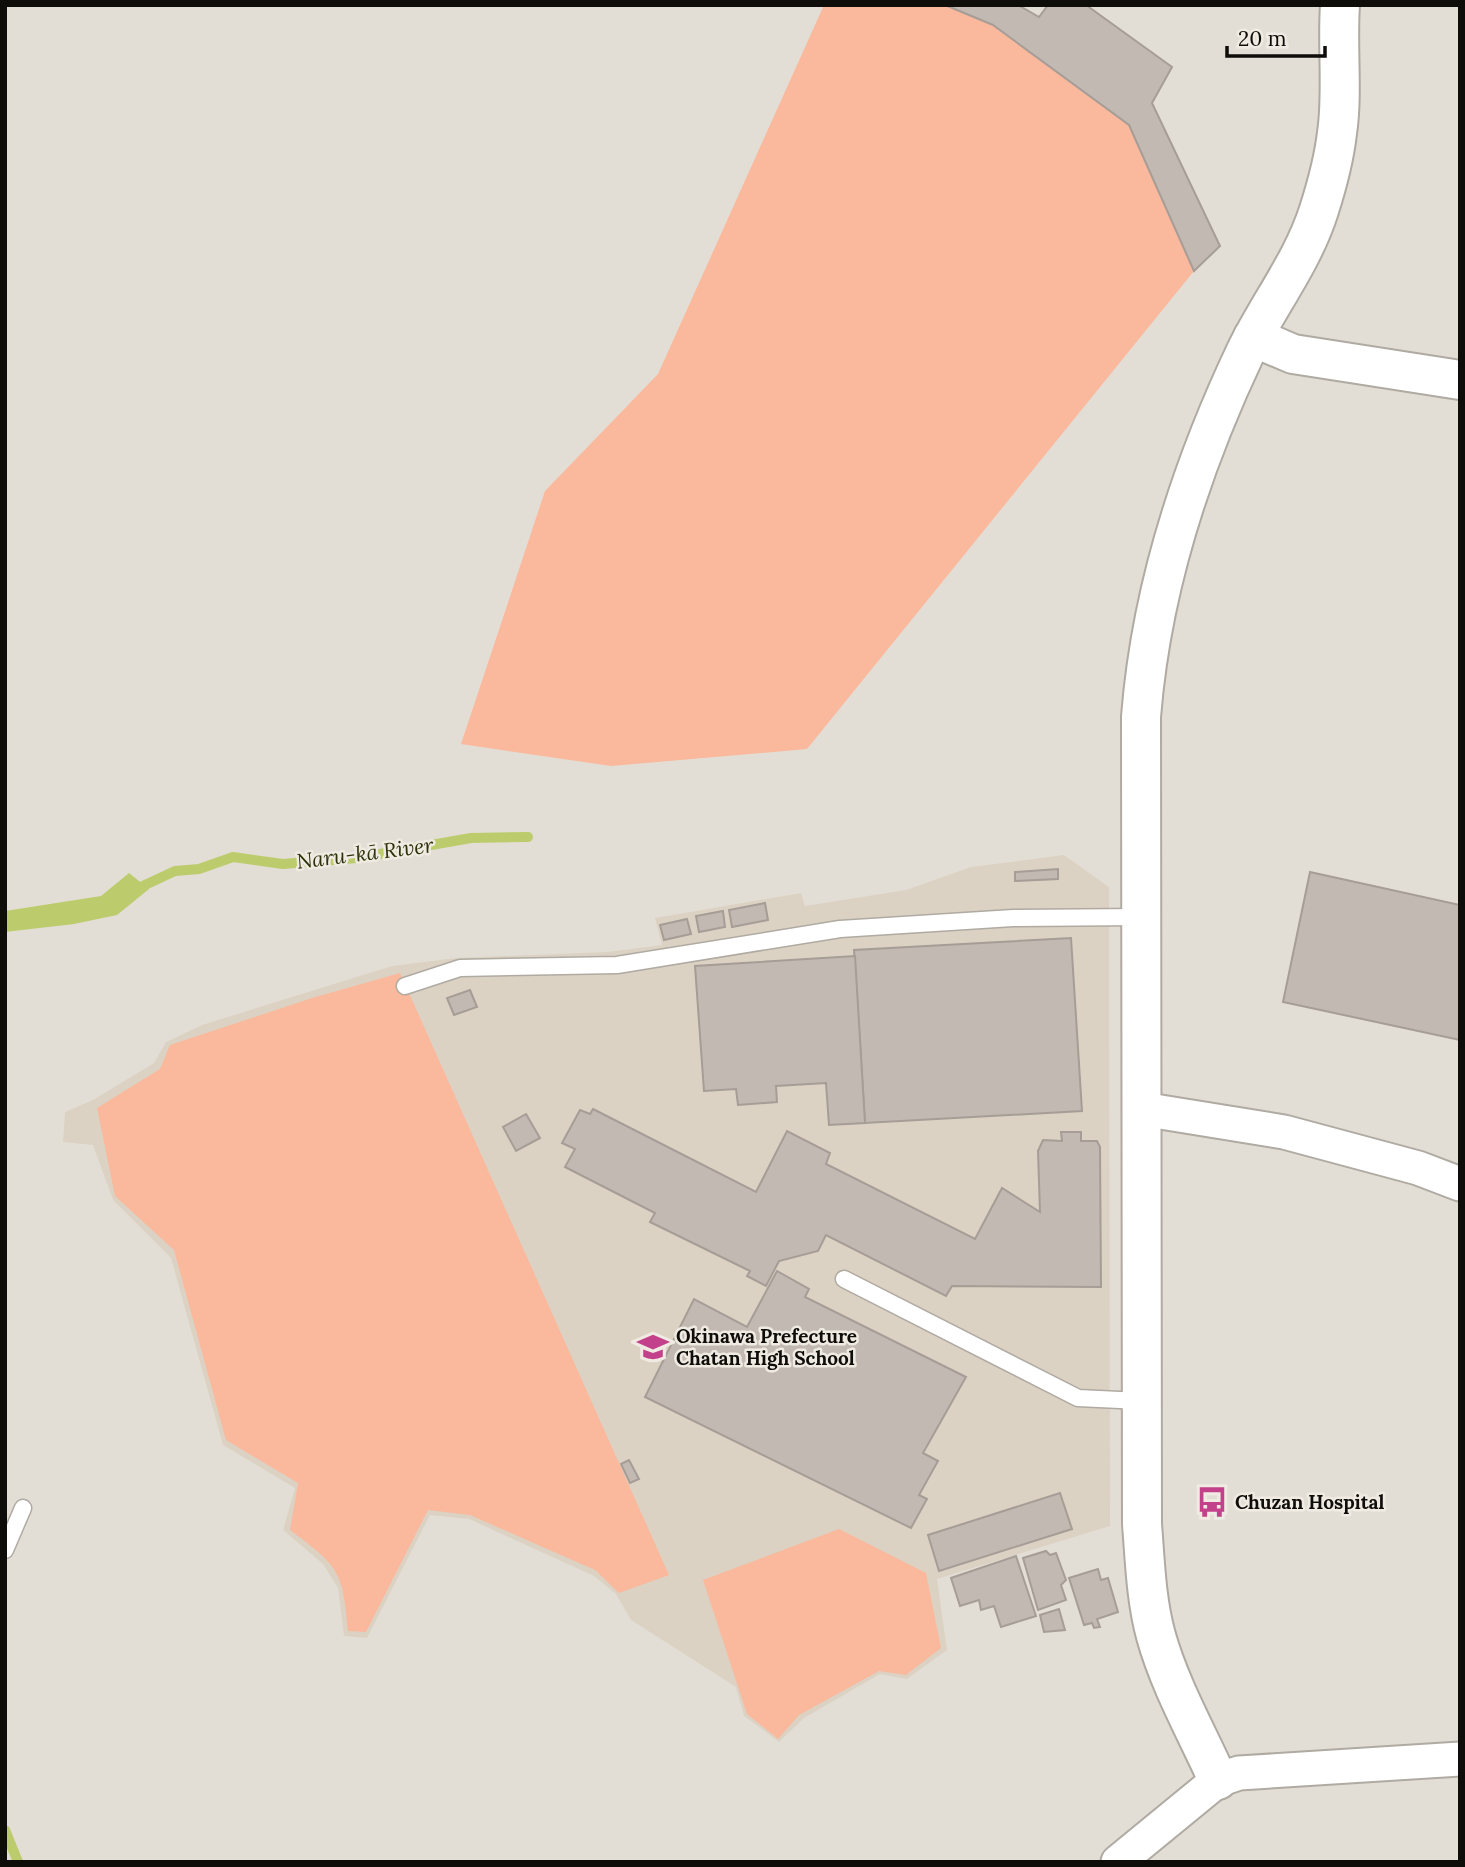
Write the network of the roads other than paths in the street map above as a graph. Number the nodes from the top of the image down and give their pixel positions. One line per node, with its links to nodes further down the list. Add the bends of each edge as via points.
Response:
1 (1340, 5): 2 (street, via 1338,130 1330,172 1301,254)
2 (1253, 337): 3 (street, via 1293,354); 4 (street, via 1188,491 1152,620 1141,717)
3 (1460, 380)
4 (1141, 917): 5 (lane, via 1013,918 839,929 617,965 460,968); 6 (street)
5 (405, 986)
6 (1142, 1108): 7 (street, via 1284,1132); 9 (street)
7 (1460, 1184)
8 (845, 1279): 9 (lane, via 1078,1398)
9 (1141, 1401): 13 (street, via 1142,1524 1156,1636)
10 (23, 1508): 11 (lane)
11 (5, 1550)
12 (1460, 1759): 13 (street, via 1239,1773)
13 (1218, 1780): 14 (street)
14 (1118, 1862)

